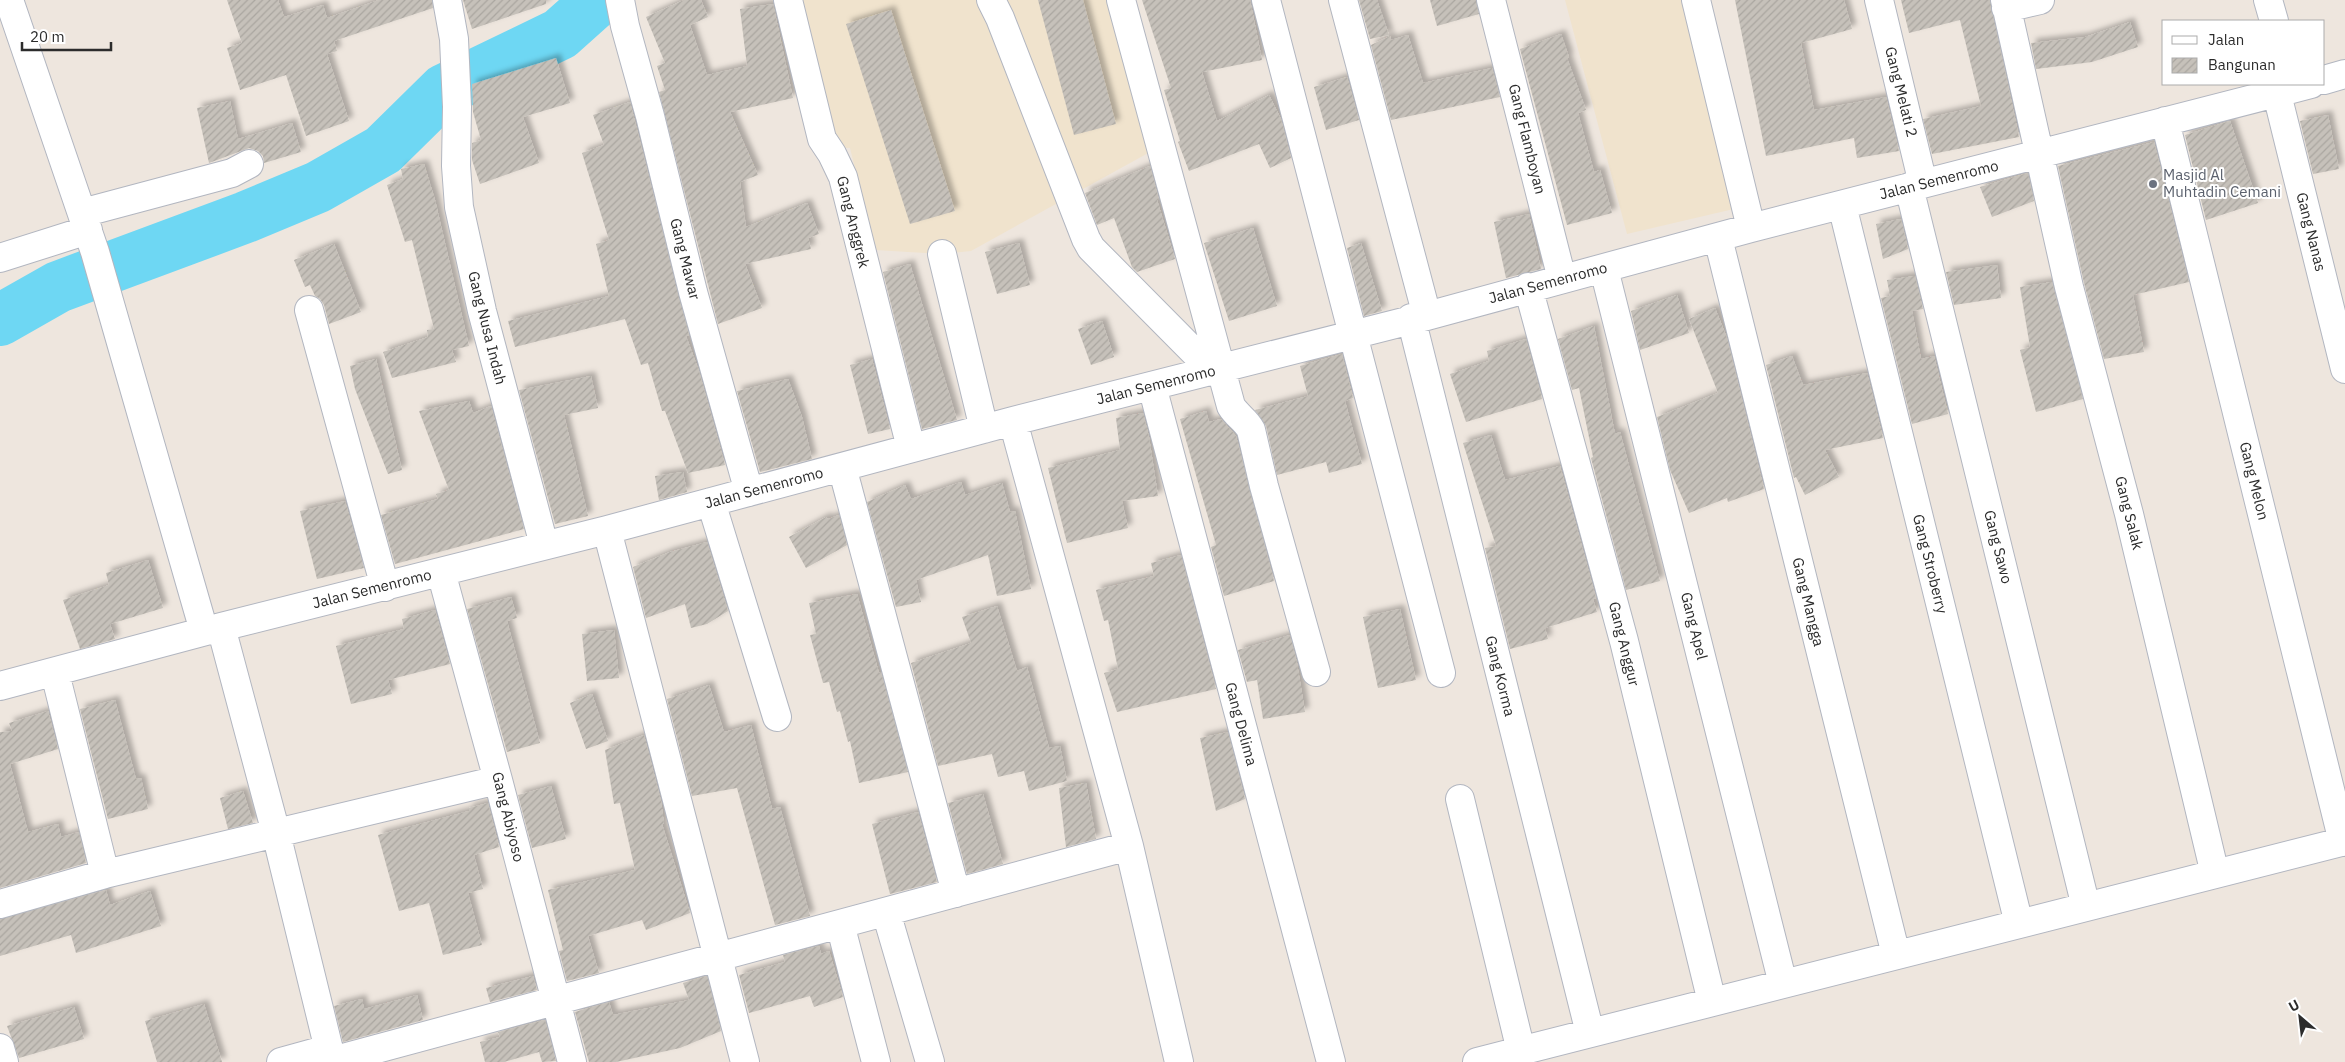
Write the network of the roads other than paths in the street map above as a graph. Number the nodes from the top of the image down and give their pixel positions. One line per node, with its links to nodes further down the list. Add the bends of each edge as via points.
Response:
1 (9, 0): 25 (street)
2 (447, 0): 45 (street, Gang Nusa Indah, via 454,39 459,207 482,311)
3 (620, 0): 42 (street, Gang Mawar, via 693,292)
4 (788, 0): 40 (street, Gang Anggrek, via 822,139 843,177)
5 (991, 0): 35 (street, via 1091,248)
6 (1121, 0): 35 (street)
7 (1266, 0): 34 (street)
8 (1343, 0): 33 (street, Gang Korma)
9 (1491, 0): 30 (street, Gang Flamboyan)
10 (1696, 0): 24 (street)
11 (1878, 0): 22 (street, Gang Melati 2)
12 (2040, 0): 14 (street)
13 (2268, 0): 15 (street)
14 (2006, 4): 20 (street, Gang Salak)
15 (2274, 20)
16 (2345, 74): 17 (street)
17 (2325, 80)
18 (2292, 88): 19 (street, Jalan Semenromo); 36 (street, Gang Nanas)
19 (2165, 121): 20 (street, Jalan Semenromo); 57 (street, Gang Melon)
20 (2039, 154): 22 (street, Jalan Semenromo); 60 (street, Gang Salak)
21 (249, 164): 25 (street)
22 (1916, 186): 23 (street, Jalan Semenromo); 63 (street, Gang Sawo)
23 (1842, 205): 24 (street, Jalan Semenromo); 66 (street, Gang Stroberry)
24 (1751, 228): 26 (street, Jalan Semenromo)
25 (88, 232): 28 (street); 48 (street)
26 (1718, 238): 29 (street, Jalan Semenromo); 67 (street, Gang Mangga)
27 (942, 254): 39 (street)
28 (0, 258)
29 (1604, 268): 30 (street, Jalan Semenromo); 69 (street, Gang Apel)
30 (1562, 279): 31 (street, Jalan Semenromo)
31 (1528, 287): 33 (street, Jalan Semenromo); 71 (street, Gang Anggur, via 1624,641)
32 (309, 310): 47 (street)
33 (1419, 317): 34 (street, Jalan Semenromo); 72 (street, Gang Korma)
34 (1353, 336): 35 (street, Jalan Semenromo); 51 (street)
35 (1217, 369): 37 (street, Jalan Semenromo); 49 (street, via 1231,406 1251,430)
36 (2345, 369)
37 (1152, 386): 38 (street, Jalan Semenromo); 83 (street, Gang Delima)
38 (1013, 421): 39 (street, Jalan Semenromo); 58 (street)
39 (984, 428): 40 (street, Jalan Semenromo)
40 (911, 448): 41 (street, Jalan Semenromo)
41 (842, 467): 42 (street, Jalan Semenromo); 61 (street)
42 (749, 492): 43 (street, Jalan Semenromo)
43 (711, 502): 44 (street, Jalan Semenromo); 53 (street)
44 (607, 530): 45 (street, Jalan Semenromo); 68 (street)
45 (544, 545): 46 (street, Jalan Semenromo)
46 (441, 572): 47 (street, Jalan Semenromo); 54 (street, Gang Abiyoso)
47 (385, 586): 48 (street, Jalan Semenromo)
48 (212, 629): 50 (street, Jalan Semenromo); 56 (street)
49 (1316, 672)
50 (55, 673): 52 (street, Jalan Semenromo); 59 (street)
51 (1441, 674)
52 (0, 686)
53 (777, 717)
54 (498, 780): 56 (street); 70 (street, Gang Abiyoso)
55 (1460, 799): 74 (street)
56 (276, 833): 59 (street); 75 (street)
57 (2344, 841): 60 (street)
58 (1129, 846): 61 (street); 82 (street)
59 (105, 874): 62 (street)
60 (2215, 874): 63 (street)
61 (956, 893): 64 (street)
62 (0, 904)
63 (2086, 907): 66 (street)
64 (886, 912): 65 (street); 81 (street)
65 (840, 924): 68 (street); 80 (street)
66 (2018, 924): 67 (street)
67 (1892, 945): 69 (street)
68 (718, 957): 70 (street); 79 (street)
69 (1784, 984): 71 (street)
70 (554, 1001): 75 (street); 78 (street, Gang Abiyoso)
71 (1712, 1002): 72 (street)
72 (1590, 1033): 74 (street)
73 (0, 1048): 76 (street)
74 (1522, 1051): 84 (street)
75 (331, 1057): 77 (street)
76 (4, 1062)
77 (281, 1062)
78 (572, 1062)
79 (745, 1062)
80 (876, 1062)
81 (930, 1062)
82 (1178, 1062)
83 (1331, 1062)
84 (1477, 1062)

